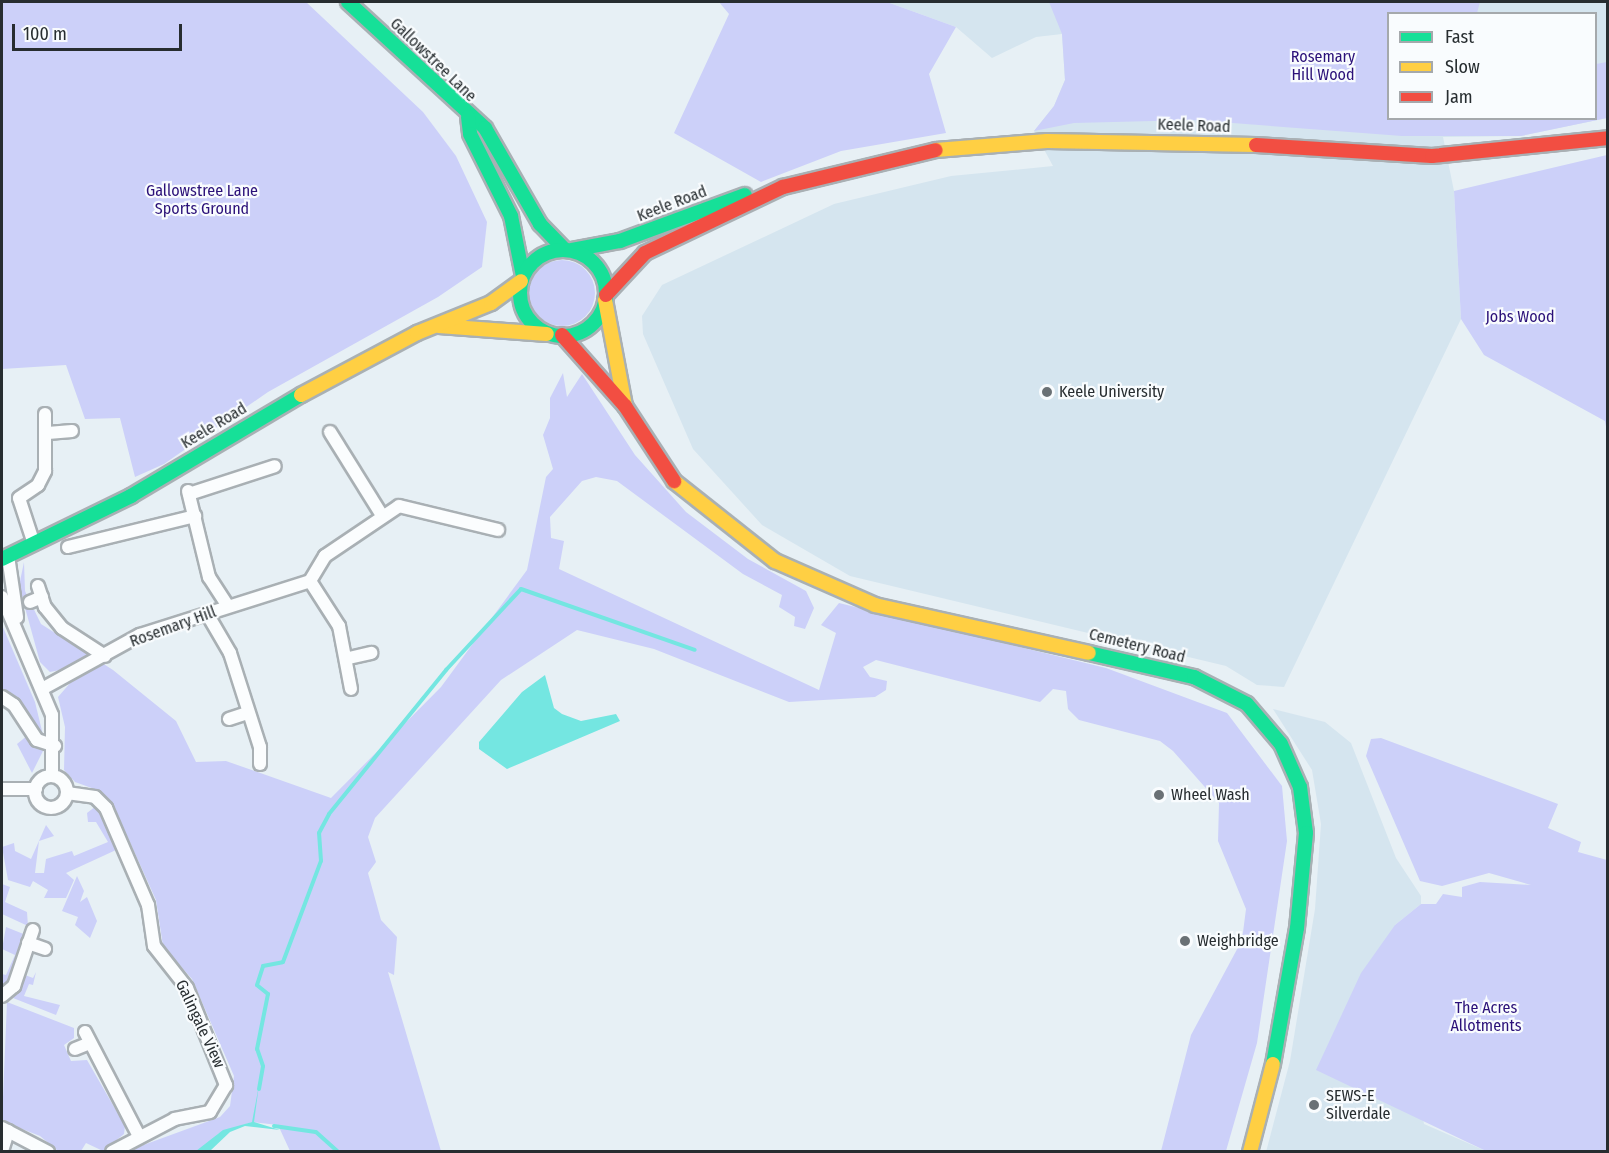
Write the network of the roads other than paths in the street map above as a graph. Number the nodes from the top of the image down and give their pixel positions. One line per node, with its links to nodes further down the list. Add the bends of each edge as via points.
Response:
1 (348, 2): 2 (main road, Gallowstree Lane)
2 (468, 117): 5 (main road, Gallowstree Lane, via 485,128 540,224); 6 (main road, Gallowstree Lane, via 470,134 511,216)
3 (1608, 138): 4 (main road, Keele Road, via 1432,156 1201,141 968,145 858,164)
4 (783, 187): 5 (main road, Keele Road, via 766,188 620,241); 7 (main road, Keele Road, via 645,253)
5 (568, 250): 6 (main road, via 539,257); 7 (main road, via 598,268)
6 (522, 278): 8 (main road, Keele Road, via 491,303); 9 (main road, via 526,315)
7 (605, 297): 9 (main road, via 594,322); 10 (main road, Cemetery Road)
8 (439, 326): 9 (main road); 19 (main road, Keele Road, via 272,410 131,496)
9 (558, 335): 10 (main road, Cemetery Road)
10 (625, 405): 52 (main road, Cemetery Road, via 672,479 740,539 814,582 875,605 1194,677 1247,704 1281,744 1300,787 1306,833 1275,1055)
11 (45, 414): 14 (street)
12 (72, 431): 14 (street)
13 (330, 432): 16 (street)
14 (48, 433): 19 (street, via 45,471 38,485 20,498)
15 (275, 466): 17 (street, via 189,492)
16 (381, 514): 18 (street, via 399,506); 22 (street, via 325,556)
17 (195, 516): 20 (street); 25 (street, via 209,577)
18 (498, 530)
19 (34, 544): 21 (main road, Keele Road)
20 (68, 547)
21 (5, 557): 27 (street, Keele Road)
22 (310, 581): 25 (street, Rosemary Hill); 30 (street, via 339,626)
23 (37, 595): 29 (street, via 62,628)
24 (2, 597): 27 (street, Keele Road)
25 (227, 605): 26 (street, Rosemary Hill)
26 (209, 617): 29 (street, Rosemary Hill, via 140,635); 34 (street, via 230,653)
27 (20, 632): 31 (street, Keele Road)
28 (371, 653): 30 (street)
29 (105, 656): 31 (street, Rosemary Hill)
30 (349, 658): 32 (street)
31 (42, 689): 36 (street, Keele Road, via 54,722)
32 (351, 689)
33 (2, 697): 36 (street, via 14,705 38,740)
34 (248, 713): 35 (street); 37 (street)
35 (229, 719)
36 (55, 746): 38 (street, Keele Road)
37 (260, 764)
38 (52, 776): 40 (street); 41 (street, via 65,783)
39 (2, 789): 40 (street)
40 (36, 789): 41 (street, via 38,799 50,807 63,802)
41 (67, 793): 48 (street, Galingale View, via 95,797 105,808 148,905 154,946 187,988 224,1072 225,1092 215,1109)
42 (33, 930): 43 (street)
43 (28, 943): 44 (street); 45 (street, via 14,986)
44 (45, 949)
45 (2, 996)
46 (75, 1049): 48 (street, via 87,1038)
47 (5, 1129): 49 (street); 50 (street)
48 (139, 1136): 51 (street, Galingale View)
49 (2, 1151)
50 (48, 1152)
51 (112, 1152)
52 (1250, 1152)

